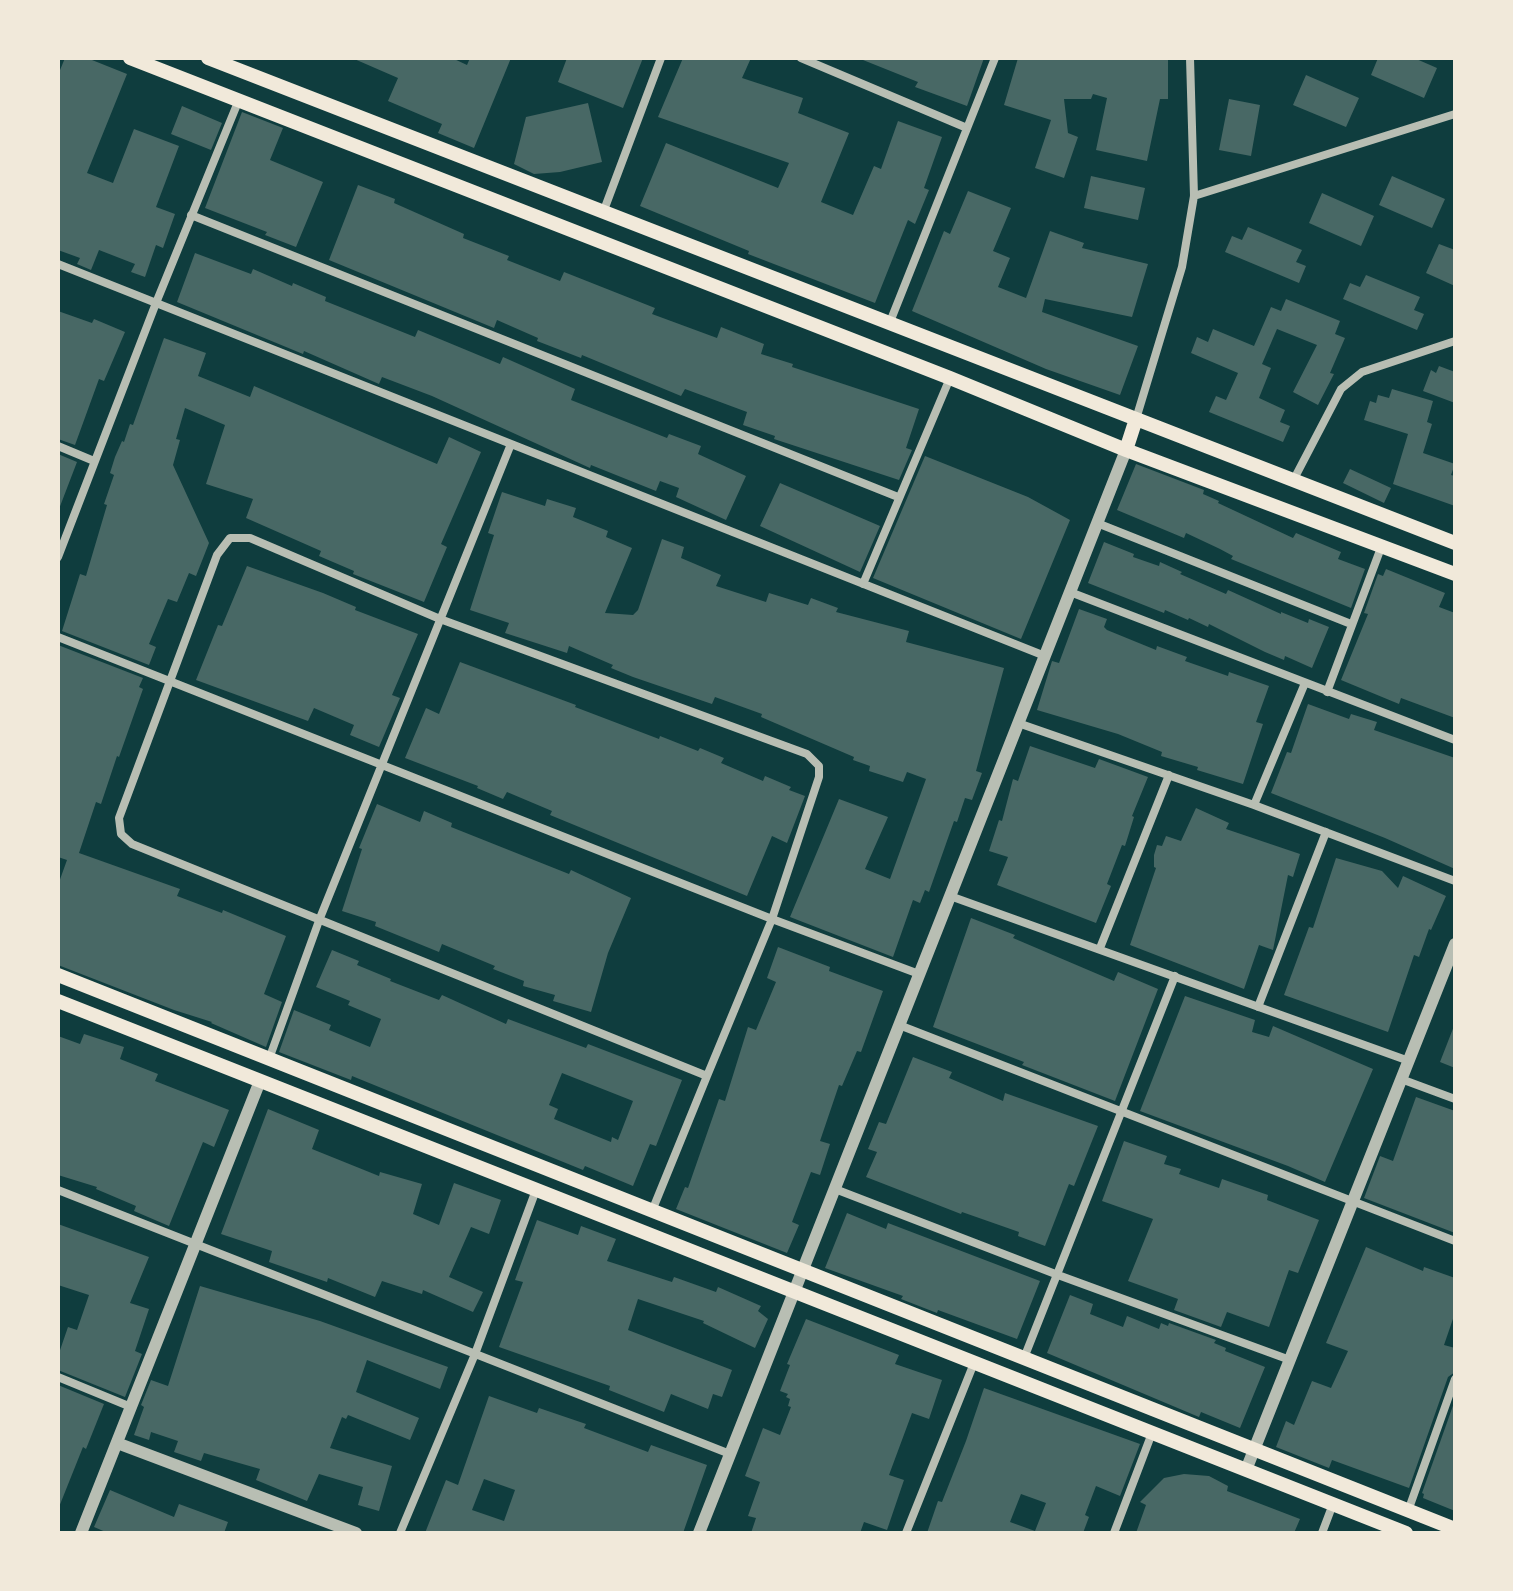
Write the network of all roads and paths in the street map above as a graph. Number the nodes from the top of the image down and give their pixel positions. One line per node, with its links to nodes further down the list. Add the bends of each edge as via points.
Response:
1 (130, 58): 7 (main road)
2 (208, 58): 11 (main road)
3 (661, 58): 11 (street)
4 (801, 58): 9 (street)
5 (995, 58): 9 (street)
6 (1190, 58): 10 (street)
7 (238, 102): 12 (street); 17 (main road)
8 (1455, 114): 10 (street)
9 (967, 128): 15 (street)
10 (1194, 196): 18 (street, via 1182,267)
11 (604, 210): 15 (main road)
12 (191, 215): 14 (street); 24 (street)
13 (58, 264): 14 (street)
14 (156, 303): 19 (street); 22 (street)
15 (890, 322): 18 (main road)
16 (1455, 341): 23 (street, via 1362,372 1341,389)
17 (950, 378): 21 (main road); 24 (street)
18 (1136, 419): 21 (main road); 23 (main road)
19 (511, 444): 30 (street); 32 (street)
20 (58, 446): 22 (street)
21 (1126, 450): 25 (street); 27 (main road)
22 (94, 461): 28 (street)
23 (1294, 479): 26 (main road)
24 (898, 497): 30 (street)
25 (1097, 523): 31 (street); 33 (street)
26 (1455, 543)
27 (1382, 545): 29 (main road); 33 (street)
28 (58, 557)
29 (1455, 574)
30 (863, 584): 35 (street)
31 (1070, 592): 35 (street); 37 (street)
32 (440, 619): 36 (street, via 250,538 230,538 217,555); 41 (street); 48 (street, via 814,758 819,777)
33 (1351, 624): 38 (street)
34 (58, 637): 36 (street)
35 (1045, 656): 39 (street)
36 (170, 683): 41 (street); 47 (street, via 119,818 121,834 132,844)
37 (1305, 683): 38 (street); 43 (street)
38 (1327, 692): 40 (street)
39 (1018, 723): 42 (street); 46 (street)
40 (1455, 740)
41 (383, 764): 47 (street); 48 (street)
42 (1169, 775): 43 (street); 50 (street)
43 (1254, 805): 44 (street)
44 (1326, 832): 45 (street); 55 (street)
45 (1455, 881)
46 (950, 896): 50 (street); 51 (street)
47 (320, 918): 57 (street); 59 (street)
48 (772, 919): 51 (street); 59 (street)
49 (1455, 944): 58 (street)
50 (1100, 948): 53 (street)
51 (919, 974): 56 (street)
52 (58, 975): 57 (main road)
53 (1175, 976): 55 (street); 63 (street)
54 (58, 1001): 61 (main road)
55 (1258, 1007): 58 (street)
56 (899, 1025): 63 (street); 64 (street)
57 (269, 1059): 61 (main road); 68 (main road)
58 (1409, 1061): 60 (street)
59 (707, 1076): 68 (street)
60 (1401, 1079): 62 (street); 67 (street)
61 (260, 1081): 66 (main road); 70 (street)
62 (1455, 1099)
63 (1119, 1112): 67 (street); 72 (street)
64 (835, 1189): 71 (street); 72 (street)
65 (58, 1190): 70 (street)
66 (536, 1190): 73 (main road); 74 (street)
67 (1353, 1202): 69 (street); 76 (street)
68 (652, 1211): 71 (main road)
69 (1455, 1241)
70 (195, 1244): 74 (street); 80 (street)
71 (802, 1270): 73 (street); 75 (main road)
72 (1058, 1275): 75 (street); 76 (street)
73 (794, 1292): 77 (main road); 84 (street)
74 (475, 1354): 84 (street); 91 (street)
75 (1024, 1358): 83 (main road)
76 (1290, 1360): 83 (street)
77 (974, 1363): 81 (main road); 93 (street)
78 (58, 1377): 80 (street)
79 (1455, 1379): 87 (street)
80 (131, 1407): 82 (street)
81 (1152, 1433): 85 (main road); 94 (street)
82 (117, 1443): 89 (street); 90 (street)
83 (1254, 1450): 85 (street); 87 (main road)
84 (730, 1454): 92 (street)
85 (1246, 1470): 86 (main road)
86 (1333, 1504): 95 (street); 96 (main road)
87 (1408, 1511): 88 (main road)
88 (1455, 1529)
89 (81, 1533)
90 (356, 1533)
91 (400, 1533)
92 (699, 1533)
93 (906, 1533)
94 (1114, 1533)
95 (1322, 1533)
96 (1406, 1533)

